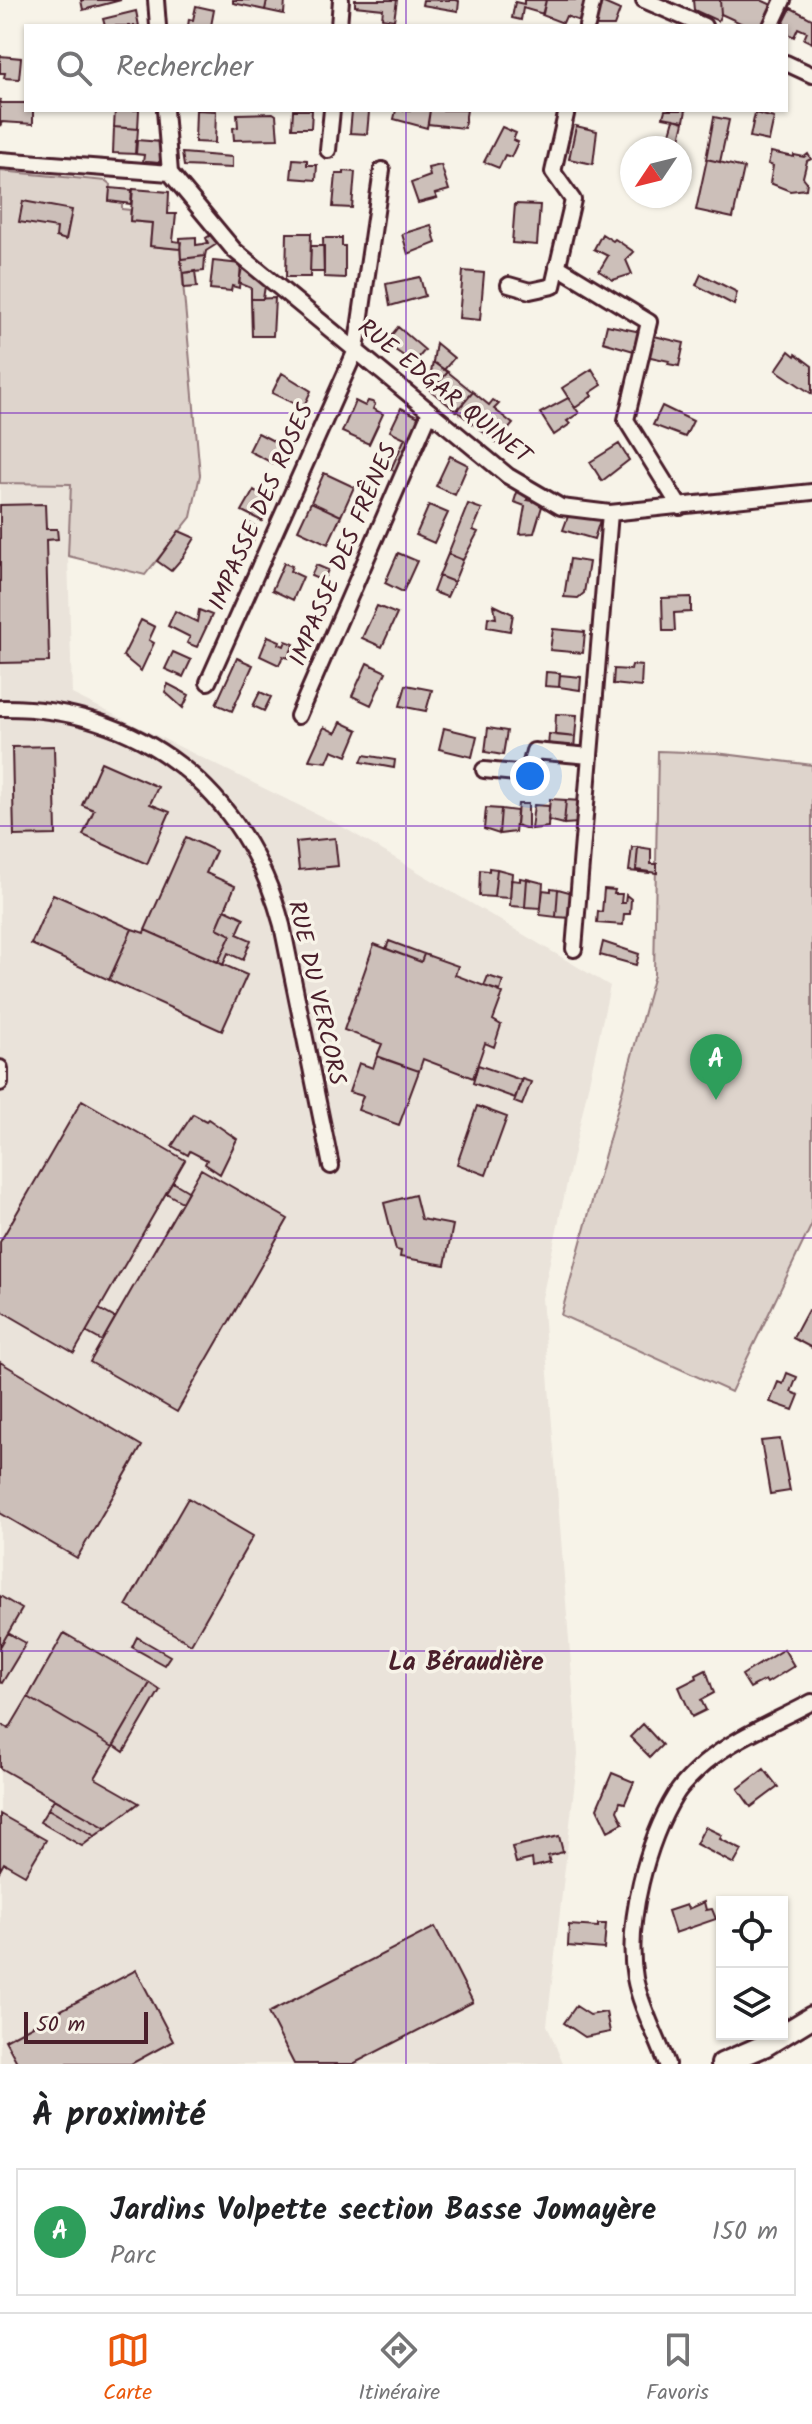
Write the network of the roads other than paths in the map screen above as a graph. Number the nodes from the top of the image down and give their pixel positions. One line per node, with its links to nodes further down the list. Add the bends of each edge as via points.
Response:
1 (156, 0): 6 (street)
2 (341, 0): 7 (street)
3 (593, 0): 8 (street)
4 (644, 0): 9 (street)
5 (783, 0): 10 (street)
6 (158, 24)
7 (339, 24)
8 (587, 24)
9 (699, 24)
10 (772, 24)
11 (788, 64): 12 (street)
12 (812, 75)
13 (165, 112): 19 (street)
14 (332, 112): 16 (street)
15 (567, 112): 20 (street, via 553,172 573,200)
16 (328, 150)
17 (0, 160): 19 (street)
18 (382, 170): 22 (street, IMPASSE DES ROSES)
19 (170, 173): 22 (street, RUE EDGAR QUINET, via 234,250)
20 (557, 266): 21 (street, via 553,286 530,291); 25 (street, via 649,322 626,420)
21 (509, 285)
22 (356, 350): 23 (street, RUE EDGAR QUINET); 27 (street, IMPASSE DES ROSES)
23 (430, 412): 26 (street, RUE EDGAR QUINET, via 508,476 561,507); 29 (street, IMPASSE DES FRÊNES)
24 (812, 492): 25 (street, RUE EDGAR QUINET)
25 (680, 507): 26 (street, RUE EDGAR QUINET)
26 (610, 513): 30 (street)
27 (208, 682)
28 (0, 708): 35 (street, RUE DU VERCORS, via 82,715 140,738 196,776 246,836 282,925)
29 (298, 716)
30 (590, 756): 31 (street, via 534,751 528,774); 32 (street)
31 (484, 770)
32 (574, 949)
33 (0, 1068): 34 (street)
34 (0, 1083)
35 (331, 1166)
36 (812, 1702): 40 (street, via 706,1762 676,1794 656,1838 637,1899 632,1944 635,1979)
37 (812, 2017): 39 (street)
38 (812, 2036): 39 (street)
39 (766, 2045): 41 (street)
40 (667, 2064)
41 (722, 2064)

